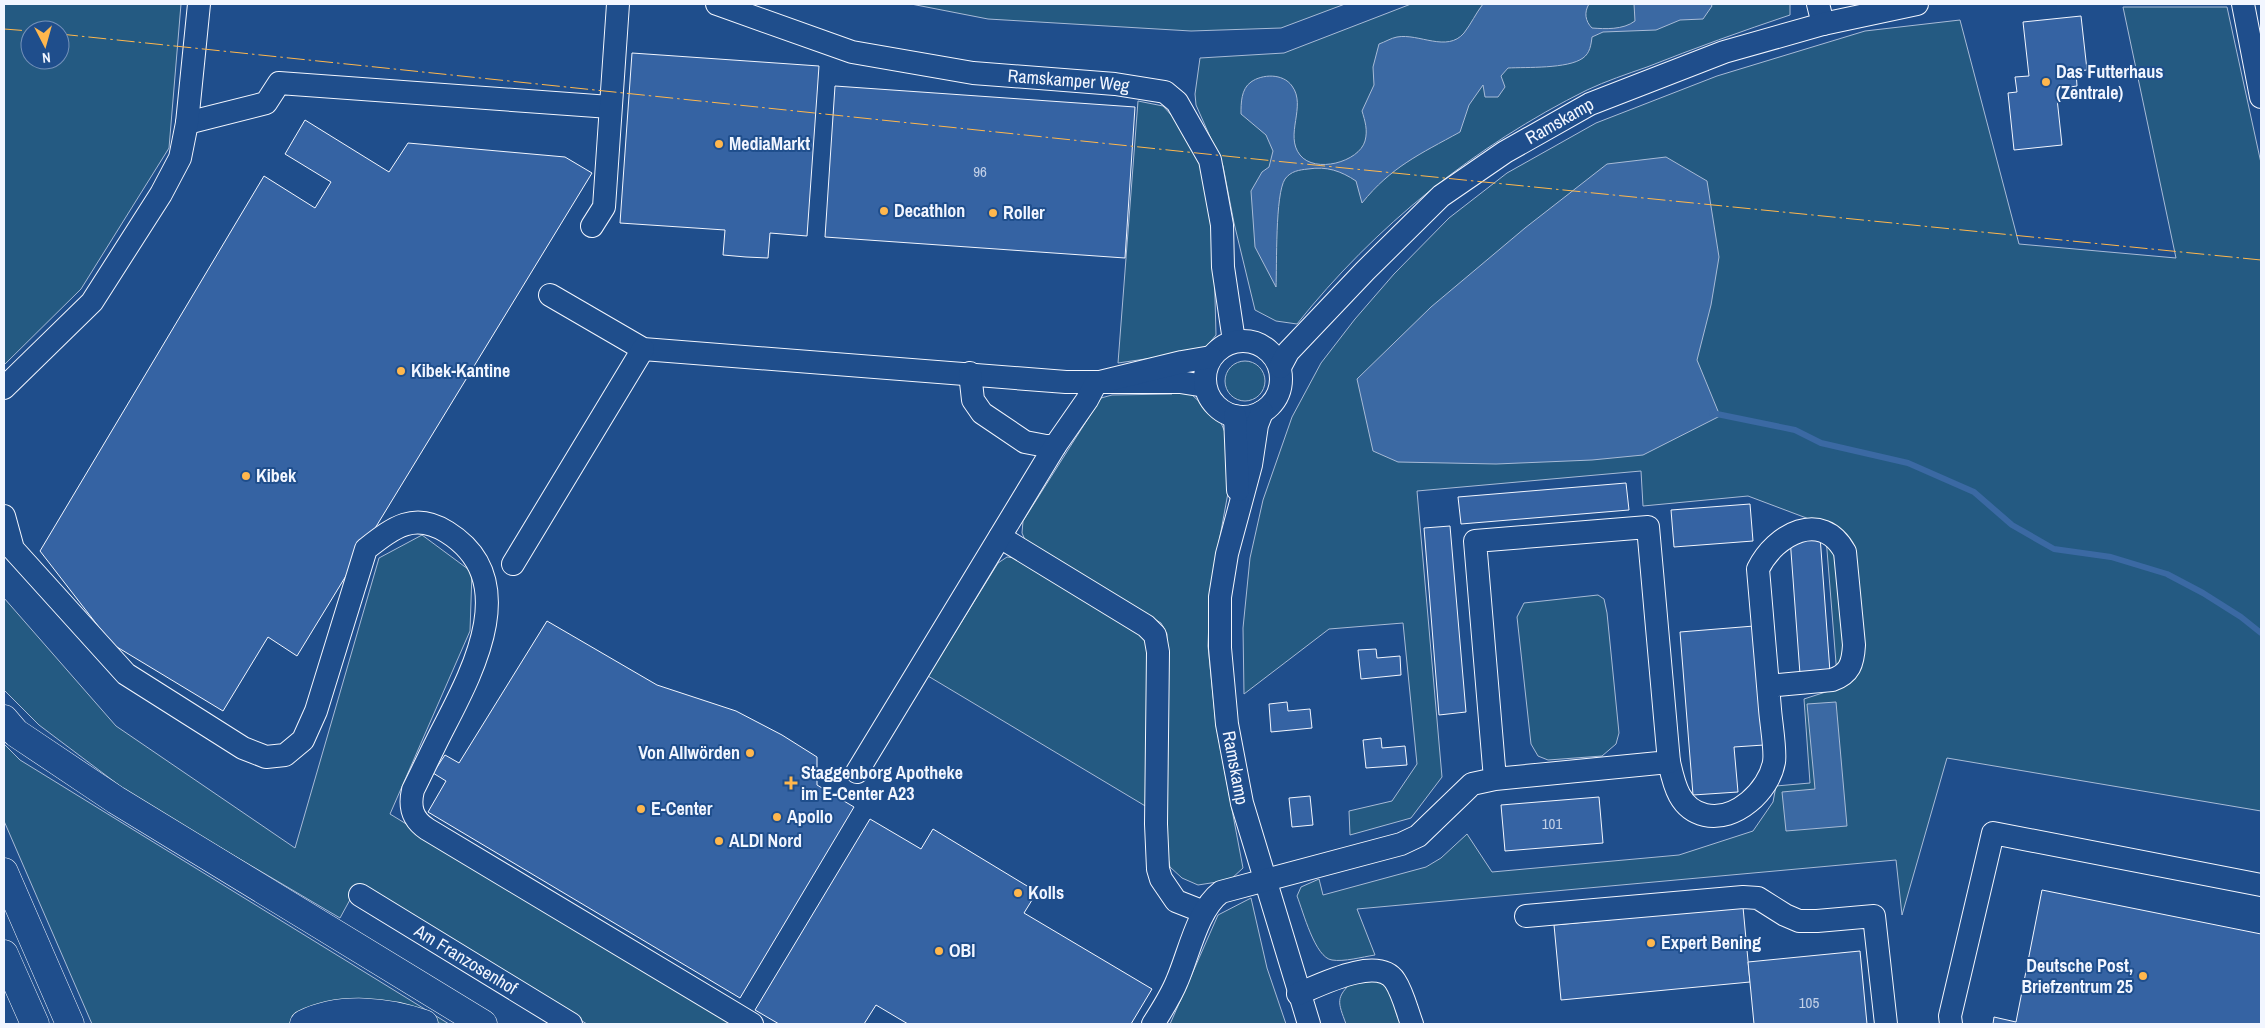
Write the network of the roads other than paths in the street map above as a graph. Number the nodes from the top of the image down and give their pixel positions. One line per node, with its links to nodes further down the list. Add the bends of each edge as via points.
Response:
1 (199, 4): 9 (street)
2 (618, 4): 8 (street)
3 (717, 4): 12 (street, Ramskamper Weg, via 852,52 973,73 1115,84 1165,92 1177,102 1210,160 1222,225 1223,267)
4 (1916, 4): 6 (street, Ramskamp)
5 (2243, 4): 7 (street)
6 (1820, 14): 15 (street, Ramskamp, via 1590,104 1505,152 1441,196 1288,352)
7 (2261, 97)
8 (610, 106): 9 (street, via 279,83 266,103); 10 (street, via 604,207)
9 (187, 123): 19 (street, via 180,158 161,194 92,302)
10 (592, 226)
11 (550, 295): 13 (street)
12 (1234, 341): 14 (street); 15 (street, via 1249,341 1262,346 1273,355)
13 (643, 349): 16 (street); 26 (street)
14 (1211, 357): 17 (street); 18 (street, via 1205,371)
15 (1280, 368): 20 (street, Ramskamp, via 1278,392 1272,404)
16 (970, 373): 17 (street); 22 (street, via 973,400 982,413 1025,442)
17 (1096, 383): 18 (street, via 1180,382); 22 (street)
18 (1205, 386): 21 (street, via 1211,400 1221,410)
19 (4, 388)
20 (1262, 412): 21 (street, via 1249,417); 23 (street, Ramskamp)
21 (1235, 416): 23 (street, Ramskamp)
22 (1055, 446): 25 (street)
23 (1239, 506): 33 (street, Ramskamp, via 1220,597 1220,648 1229,733 1242,803)
24 (4, 516): 46 (street, via 13,549 126,674 243,748 266,758 285,755 303,740 316,711 366,549 387,533 410,522 438,526 457,538 475,560 484,578 488,610 486,625 468,681 413,790 411,804 414,817 428,829)
25 (1000, 537): 30 (street); 36 (street, via 1146,626 1155,635 1158,652 1158,869 1176,901)
26 (513, 564)
27 (1768, 686): 27 (street, via 1758,569 1764,557 1781,539 1797,531 1815,529 1831,534 1839,540 1845,552 1853,661 1848,671 1832,680); 29 (street, via 1774,762 1764,785 1747,805 1727,815 1705,815 1688,807 1675,790)
28 (4, 719): 44 (highway, via 16,733 116,800)
29 (1669, 762): 31 (street); 31 (street, via 1648,527 1474,541)
30 (857, 772)
31 (1495, 779): 33 (street, via 1472,784 1418,836 1401,844)
32 (4, 872): 41 (highway)
33 (1265, 880): 36 (street, via 1220,892); 39 (street, Ramskamp)
34 (2261, 885): 51 (street, via 1993,833 1950,1016)
35 (360, 895): 45 (street, Am Franzosenhof)
36 (1204, 912): 47 (street, via 1171,994)
37 (1526, 916): 50 (street, via 1743,897 1758,898 1799,921 1874,916)
38 (4, 954): 40 (highway)
39 (1298, 994): 48 (street, Ramskamp); 49 (street, via 1350,974 1378,971 1390,975 1395,981)
40 (35, 1024)
41 (70, 1024)
42 (304, 1024): 43 (highway, via 350,1012 401,1016)
43 (424, 1024)
44 (482, 1024)
45 (571, 1024)
46 (752, 1024)
47 (1153, 1024)
48 (1309, 1024)
49 (1412, 1024)
50 (1886, 1024)
51 (1951, 1024)

